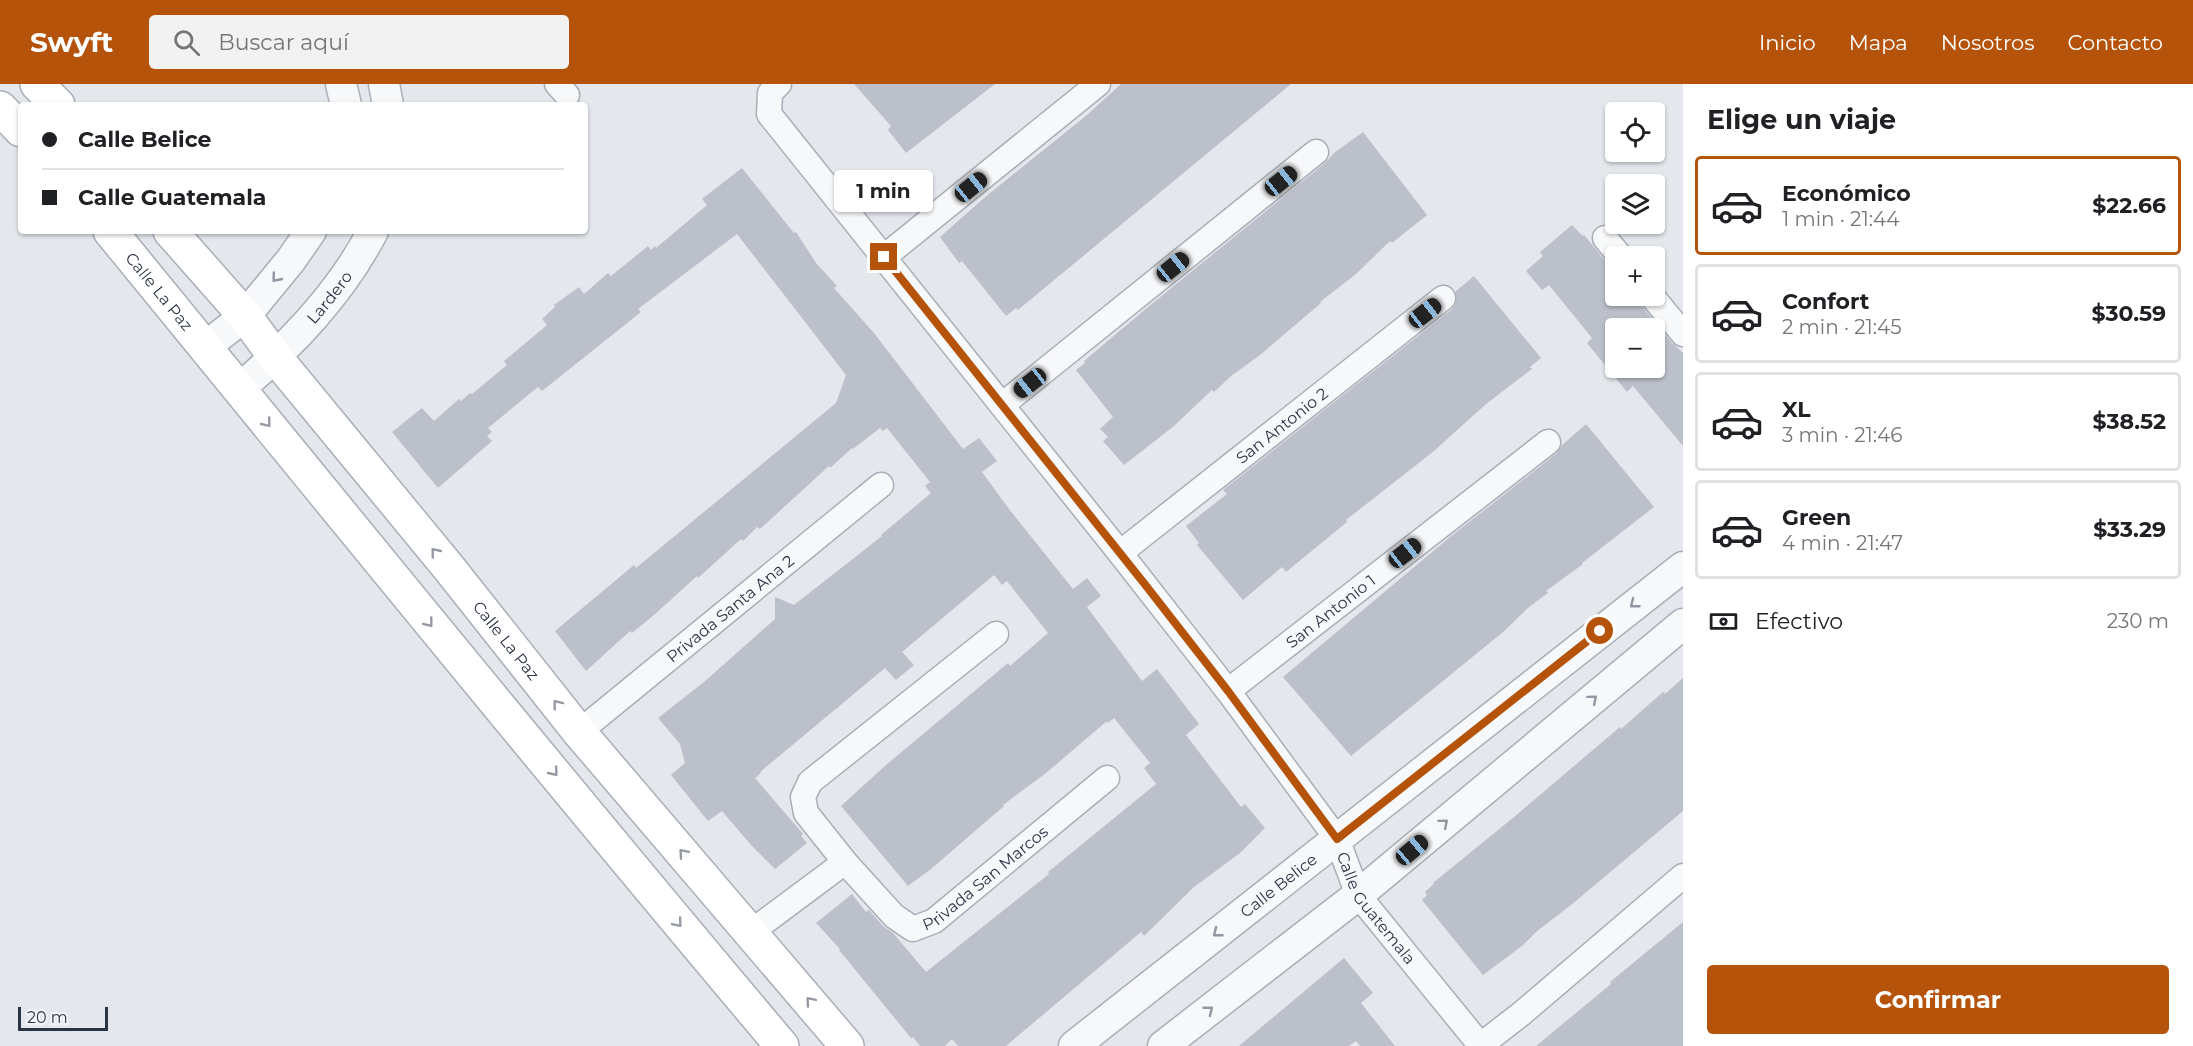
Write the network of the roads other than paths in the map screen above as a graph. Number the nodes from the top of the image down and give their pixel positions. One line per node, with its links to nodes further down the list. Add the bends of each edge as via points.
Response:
1 (37, 84): 6 (main road)
2 (341, 84): 7 (street)
3 (384, 84): 8 (street)
4 (779, 84): 18 (street, Calle Guatemala, via 770,93 769,114)
5 (1098, 84): 18 (street)
6 (55, 102)
7 (344, 102)
8 (387, 102)
9 (0, 108): 10 (main road)
10 (18, 127)
11 (1316, 152): 26 (street)
12 (112, 234): 23 (main road, Calle La Paz)
13 (173, 234): 21 (main road, Calle La Paz)
14 (309, 234): 21 (street, one-way to 21)
15 (371, 234): 24 (street, Lardero, via 341,284)
16 (1605, 238): 17 (street)
17 (1612, 246)
18 (884, 257): 26 (street, Calle Guatemala)
19 (1443, 298): 29 (street, San Antonio 2)
20 (1660, 306): 22 (street)
21 (245, 316): 23 (street); 24 (main road, Calle La Paz)
22 (1683, 334)
23 (205, 347): 25 (main road, Calle La Paz)
24 (276, 358): 25 (street, Lardero); 34 (main road, Calle La Paz, one-way to 24)
25 (239, 389): 41 (main road, Calle La Paz, one-way to 41)
26 (1002, 405): 29 (street, Calle Guatemala)
27 (1548, 442): 33 (street, San Antonio 1)
28 (881, 485): 34 (street, Privada Santa Ana 2)
29 (1120, 553): 33 (street, Calle Guatemala)
30 (1682, 569): 36 (street, Calle Belice, one-way to 36)
31 (1683, 624): 39 (street, one-way to 31)
32 (996, 634): 37 (street, Privada San Marcos, via 810,782 803,797 806,813)
33 (1228, 691): 36 (street, Calle Guatemala)
34 (579, 732): 40 (main road, Calle La Paz, one-way to 34)
35 (1107, 778): 37 (street, Privada San Marcos, via 934,921 913,929 894,916)
36 (1337, 839): 39 (street, Calle Guatemala); 43 (street, Calle Belice, one-way to 43)
37 (846, 862): 40 (street)
38 (1683, 876): 45 (street)
39 (1358, 895): 44 (street, one-way to 39); 45 (street, Calle Guatemala)
40 (751, 932): 42 (main road, Calle La Paz, one-way to 40)
41 (782, 1046)
42 (847, 1046)
43 (1074, 1046)
44 (1163, 1046)
45 (1481, 1046)

